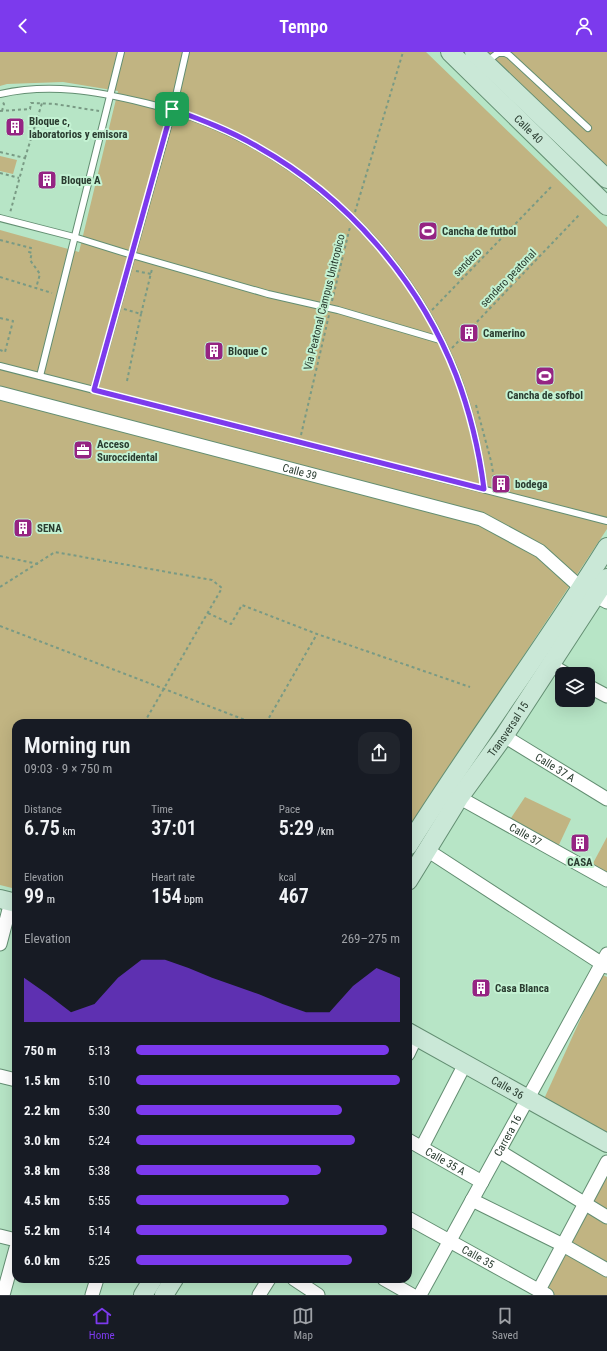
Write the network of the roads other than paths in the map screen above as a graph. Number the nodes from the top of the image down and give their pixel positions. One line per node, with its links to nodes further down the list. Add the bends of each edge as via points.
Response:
1 (121, 52): 5 (lane)
2 (186, 52): 7 (lane)
3 (450, 52): 10 (street, Calle 40)
4 (479, 58): 8 (lane, via 506,53); 9 (street, Calle 40)
5 (109, 94): 6 (lane, via 56,88 20,91); 7 (lane); 12 (lane)
6 (0, 96)
7 (172, 109): 13 (lane); 14 (lane, via 217,126 272,155 318,187 353,218 399,272)
8 (588, 128)
9 (607, 179)
10 (607, 206)
11 (2, 216): 12 (lane)
12 (74, 237): 13 (lane); 16 (lane)
13 (132, 255): 14 (lane); 17 (lane)
14 (440, 340): 19 (lane, via 456,375 471,420)
15 (0, 366): 16 (lane)
16 (40, 376): 17 (lane)
17 (94, 390): 19 (lane)
18 (0, 393): 23 (street, Calle 39, via 481,520 540,551)
19 (484, 489): 20 (lane)
20 (607, 521)
21 (607, 546): 23 (street, Transversal 15)
22 (607, 578): 23 (street, Transversal 15)
23 (595, 595): 24 (street, Transversal 15); 29 (street, Transversal 15)
24 (551, 665): 25 (street); 28 (street, Transversal 15)
25 (555, 667)
26 (595, 690): 27 (street)
27 (607, 696)
28 (504, 736): 30 (street, Transversal 15); 31 (street, Calle 37 A)
29 (444, 789): 30 (street, Calle 37); 32 (street, Transversal 15)
30 (459, 798): 33 (street, Transversal 15); 35 (street, Calle 37)
31 (607, 799)
32 (412, 840)
33 (427, 850): 34 (street, Transversal 15); 38 (street)
34 (412, 874)
35 (607, 880)
36 (9, 902): 37 (street)
37 (0, 944)
38 (605, 961): 43 (street, Carrera 16)
39 (412, 1035): 40 (street, Calle 36)
40 (465, 1064): 43 (street, Calle 36); 46 (street)
41 (0, 1076): 42 (street)
42 (12, 1079)
43 (528, 1099): 45 (street, Calle 36); 47 (street, Carrera 16)
44 (412, 1142): 46 (street, Calle 35 A)
45 (607, 1143)
46 (422, 1147): 49 (street, Calle 35 A)
47 (499, 1151): 49 (street, Carrera 16); 51 (street)
48 (607, 1162): 51 (street)
49 (482, 1182): 50 (street, Carrera 16)
50 (472, 1200): 56 (street, Carrera 16); 57 (street)
51 (585, 1203): 52 (street); 57 (street)
52 (607, 1217)
53 (412, 1220): 56 (street, Calle 35)
54 (0, 1236): 55 (street)
55 (12, 1239)
56 (450, 1241): 66 (street, Calle 35); 74 (street, Carrera 16)
57 (563, 1245): 59 (street); 66 (street)
58 (12, 1262): 67 (street)
59 (607, 1270)
60 (96, 1283): 68 (street)
61 (150, 1283): 69 (street)
62 (172, 1283): 70 (street)
63 (266, 1283): 71 (street)
64 (300, 1283): 72 (street)
65 (391, 1283): 73 (street)
66 (543, 1293)
67 (3, 1295)
68 (92, 1295)
69 (143, 1295)
70 (164, 1295)
71 (259, 1295)
72 (318, 1295)
73 (412, 1295)
74 (420, 1295)

